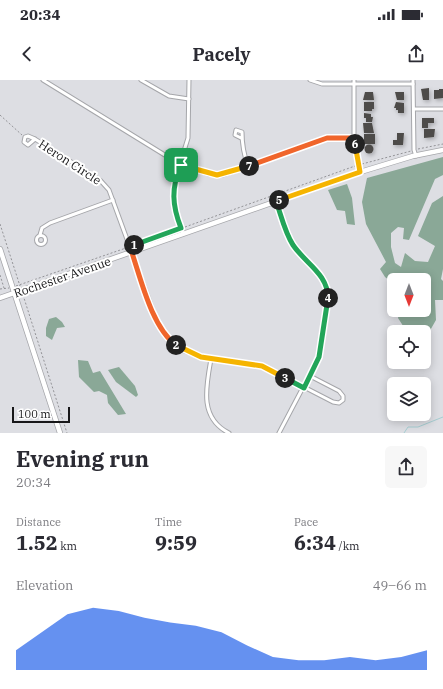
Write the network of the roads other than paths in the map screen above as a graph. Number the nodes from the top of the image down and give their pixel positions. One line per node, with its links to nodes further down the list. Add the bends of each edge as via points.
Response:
1 (43, 80): 15 (street)
2 (141, 80): 7 (street, via 169,96)
3 (189, 80): 7 (street)
4 (310, 80): 5 (street, via 322,84)
5 (354, 82): 6 (street); 11 (street)
6 (413, 82): 8 (street)
7 (189, 99): 15 (street, via 188,138)
8 (414, 109): 9 (street); 14 (street)
9 (443, 109)
10 (241, 138): 16 (street)
11 (354, 138): 16 (street, via 327,138); 17 (street)
12 (35, 139): 18 (street, Heron Circle, via 100,180 109,190)
13 (443, 150): 14 (main road, Rochester Avenue)
14 (416, 156): 17 (main road, Rochester Avenue)
15 (181, 165): 16 (street, via 217,175); 20 (street, via 173,194 174,208)
16 (248, 166)
17 (360, 172): 19 (main road, Rochester Avenue)
18 (113, 200): 21 (street, via 50,223 42,228); 23 (street, Heron Circle)
19 (276, 201): 20 (main road, Rochester Avenue); 27 (street, via 291,240 319,273 328,294 322,346)
20 (183, 234): 23 (main road, Rochester Avenue)
21 (40, 235)
22 (0, 249): 24 (main road)
23 (132, 252): 24 (main road, Rochester Avenue); 26 (street, Heron Circle, via 153,314 162,331 182,350)
24 (14, 294): 25 (main road, Rochester Avenue); 29 (main road)
25 (0, 298)
26 (211, 359): 28 (street, Heron Circle, via 262,366); 30 (street, via 207,390 209,415 213,422)
27 (310, 376): 28 (street); 28 (street, Heron Circle, via 339,391 343,400 336,403)
28 (304, 388): 31 (street)
29 (60, 433)
30 (229, 433)
31 (279, 433)

